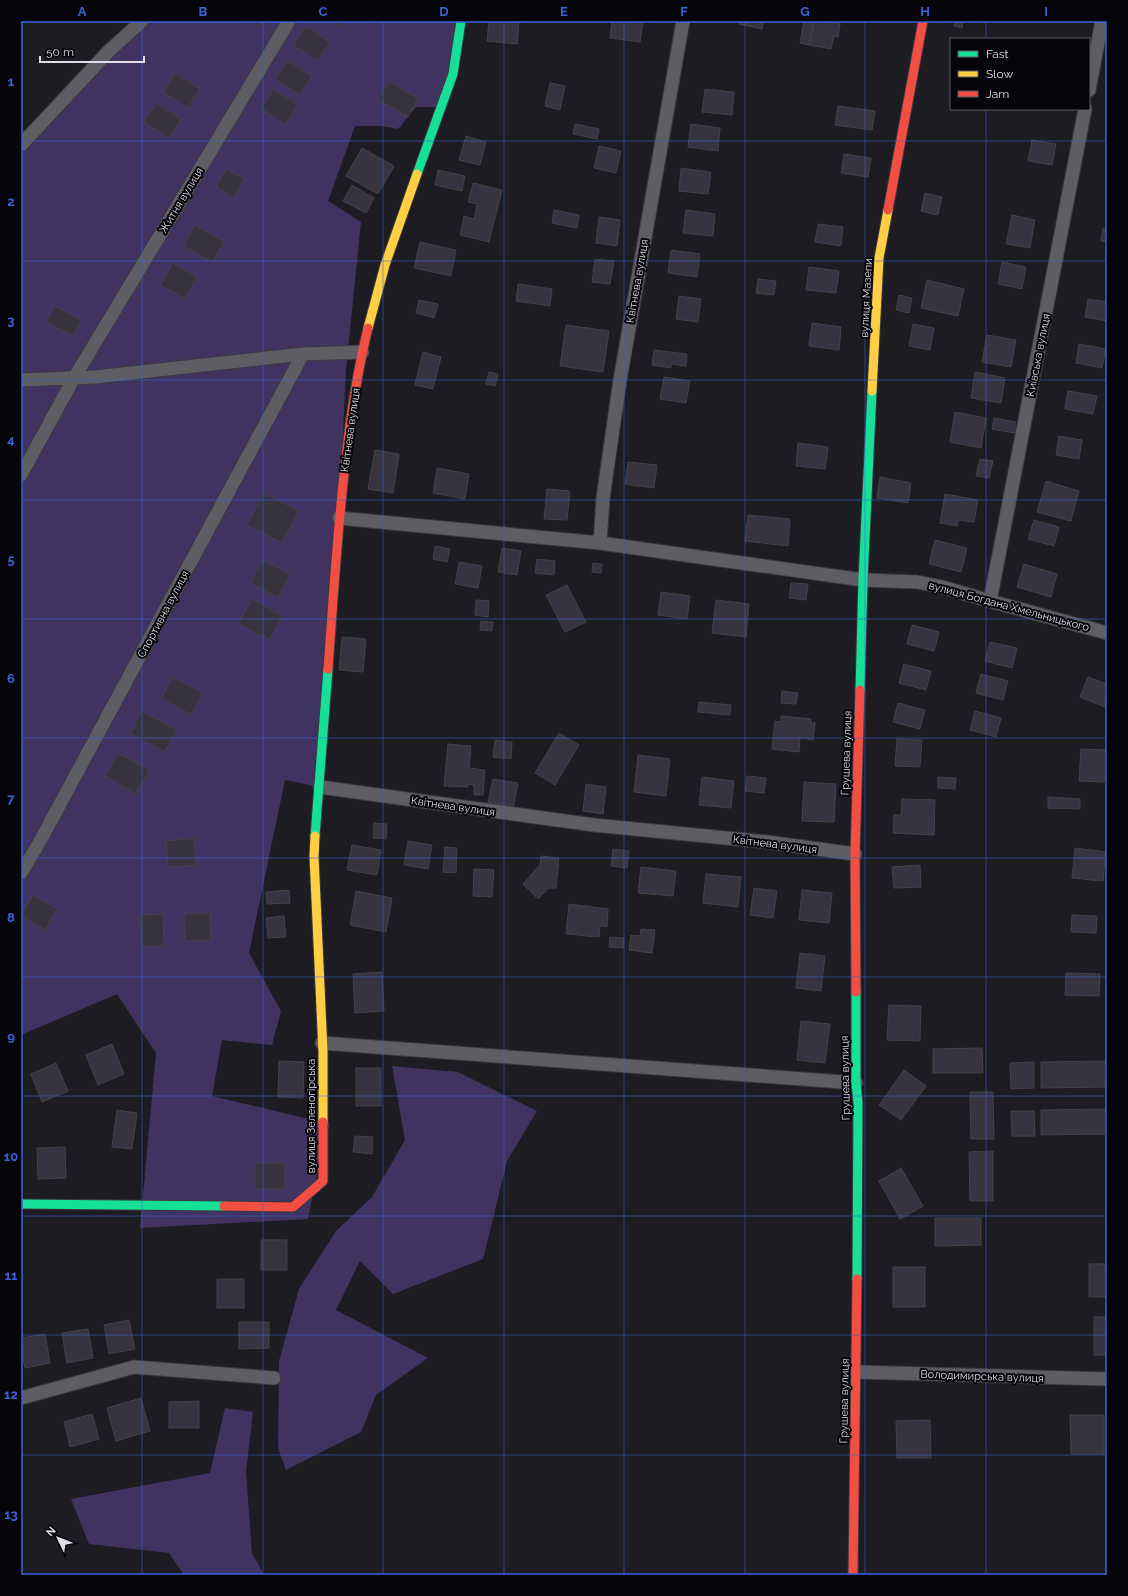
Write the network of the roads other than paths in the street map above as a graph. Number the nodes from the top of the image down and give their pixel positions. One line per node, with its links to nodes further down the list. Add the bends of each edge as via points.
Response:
1 (142, 21): 9 (street, via 109,51)
2 (289, 21): 12 (street, Житня вулиця)
3 (461, 21): 10 (street, Квітнева вулиця, via 448,91 385,265)
4 (682, 21): 16 (street, Квітнева вулиця, via 620,380 603,498)
5 (923, 21): 17 (street, вулиця Мазепи, via 880,258)
6 (1102, 21): 7 (street)
7 (1090, 85)
8 (1085, 110): 18 (street, Київська вулиця)
9 (21, 145)
10 (362, 352): 11 (street); 15 (street, Квітнева вулиця, via 349,431)
11 (303, 354): 12 (street); 22 (street, Спортивна вулиця)
12 (74, 378): 13 (street); 14 (street, Житня вулиця)
13 (21, 380)
14 (21, 475)
15 (339, 518): 16 (street); 20 (street, Квітнева вулиця)
16 (600, 543): 17 (street)
17 (863, 580): 18 (street, вулиця Богдана Хмельницького, via 917,582); 21 (street, Грушева вулиця)
18 (990, 601): 19 (street, вулиця Богдана Хмельницького)
19 (1107, 633)
20 (320, 787): 21 (street, Квітнева вулиця, via 594,825 767,842); 23 (street, вулиця Зеленогірська, via 314,856)
21 (855, 854): 24 (street, Грушева вулиця)
22 (21, 873)
23 (322, 1043): 24 (street); 25 (street, вулиця Зеленогірська, via 323,1181 293,1207)
24 (856, 1083): 26 (street, Грушева вулиця)
25 (21, 1204)
26 (857, 1372): 28 (street, Володимирська вулиця); 30 (street, Грушева вулиця)
27 (274, 1378): 29 (street, via 134,1368)
28 (1107, 1379)
29 (21, 1398)
30 (853, 1575)

